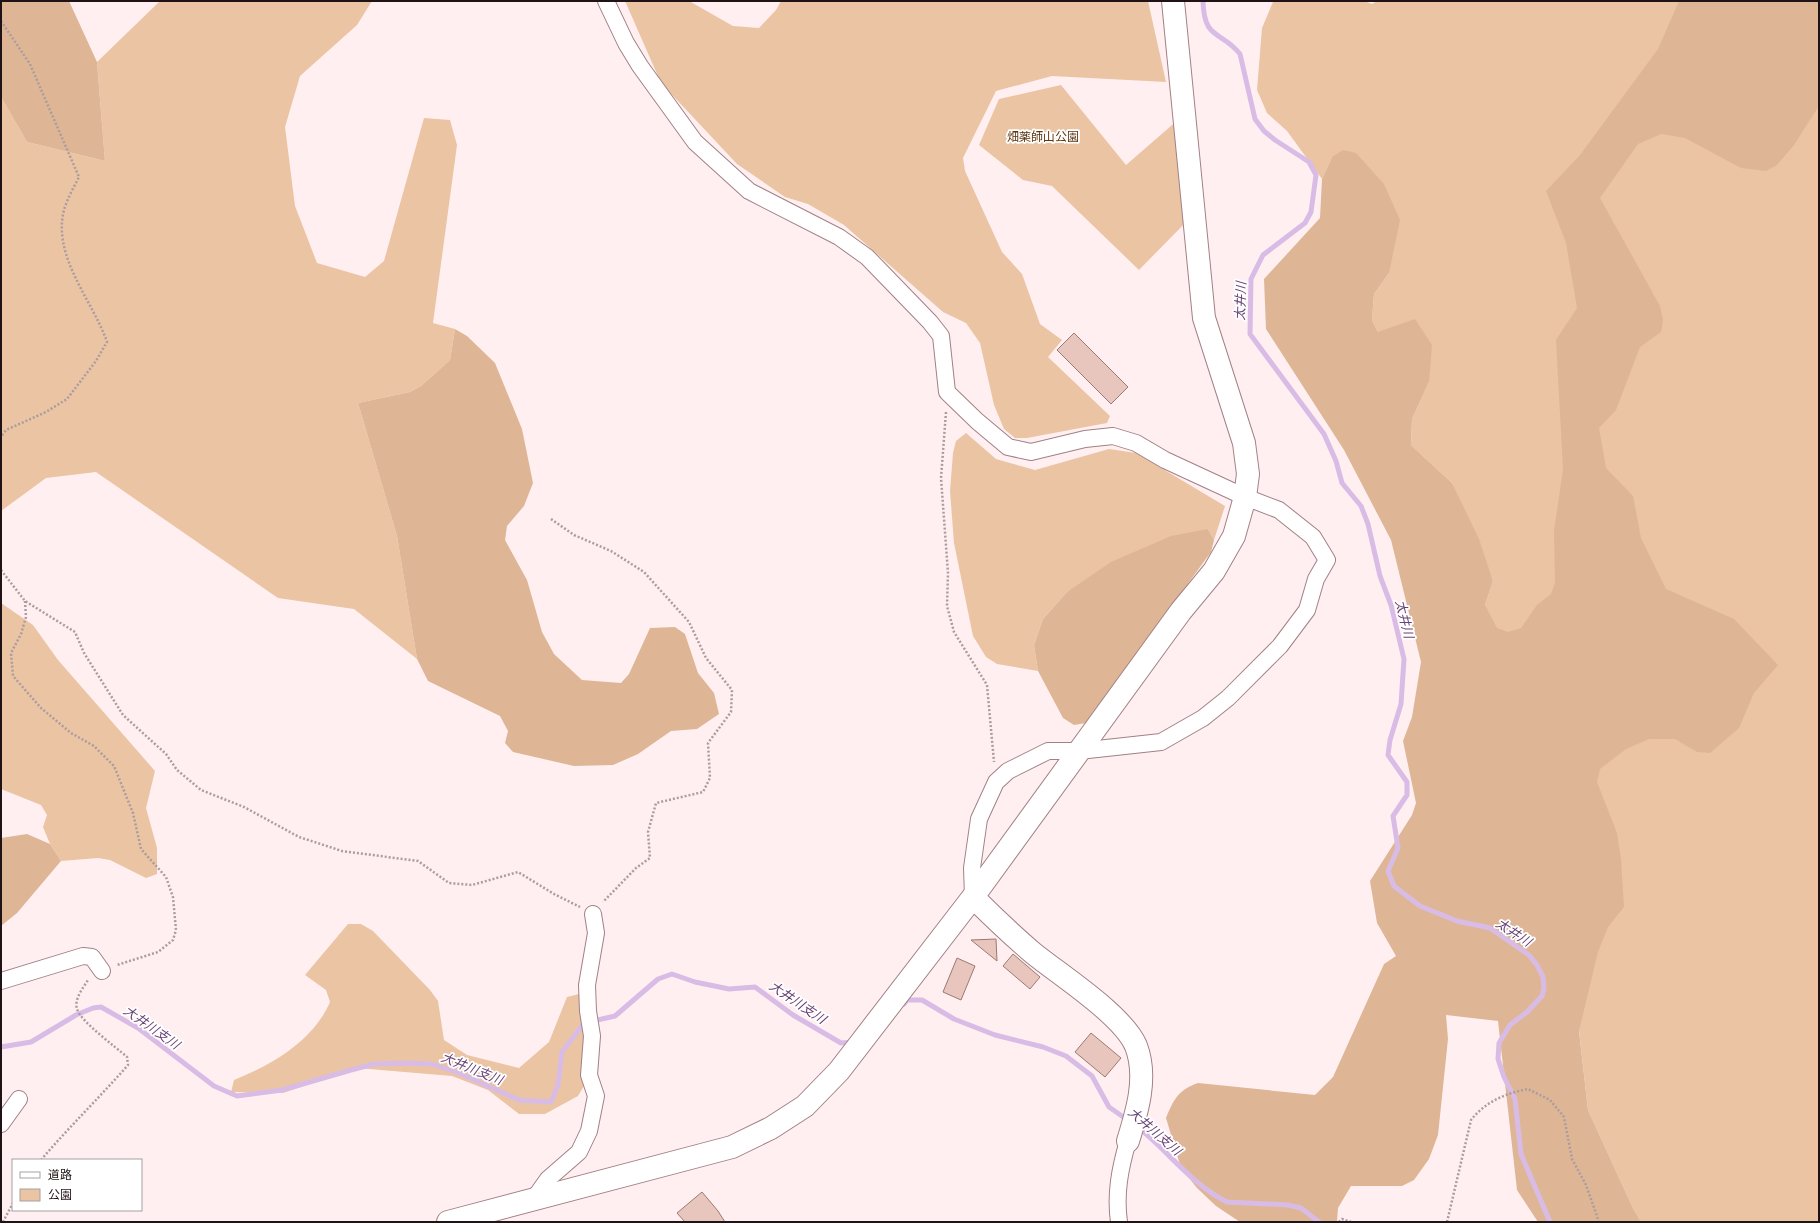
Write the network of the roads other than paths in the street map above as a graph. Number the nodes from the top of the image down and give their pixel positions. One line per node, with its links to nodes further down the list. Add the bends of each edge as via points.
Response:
1 (606, 1): 3 (street, via 640,66 695,142 749,191 839,237 867,258 941,336 947,392 1008,447 1031,452 1085,439 1113,436 1136,443 1165,460)
2 (1173, 1): 3 (street, via 1204,318 1244,443 1248,474)
3 (1245, 497): 4 (street, via 1234,536 1214,571 1181,611); 4 (street, via 1280,510 1313,537 1327,560 1316,579 1307,610 1280,646 1228,698 1203,718 1161,742)
4 (1079, 752): 5 (street); 5 (street, via 1048,750 1008,771 996,782 979,819 972,868)
5 (973, 897): 11 (street, via 1034,953 1106,1010 1136,1045 1141,1078 1136,1116); 12 (street, via 839,1071 805,1106 770,1128 732,1147)
6 (593, 914): 12 (street, via 596,933 587,985 592,1036 589,1075 596,1096 588,1131 579,1152 548,1179)
7 (102, 971): 8 (street, via 92,958 83,956)
8 (1, 981)
9 (19, 1098): 10 (street)
10 (1, 1124)
11 (1128, 1141): 15 (street, via 1119,1174)
12 (533, 1200): 13 (street)
13 (493, 1216): 14 (street)
14 (448, 1222)
15 (1118, 1222)

